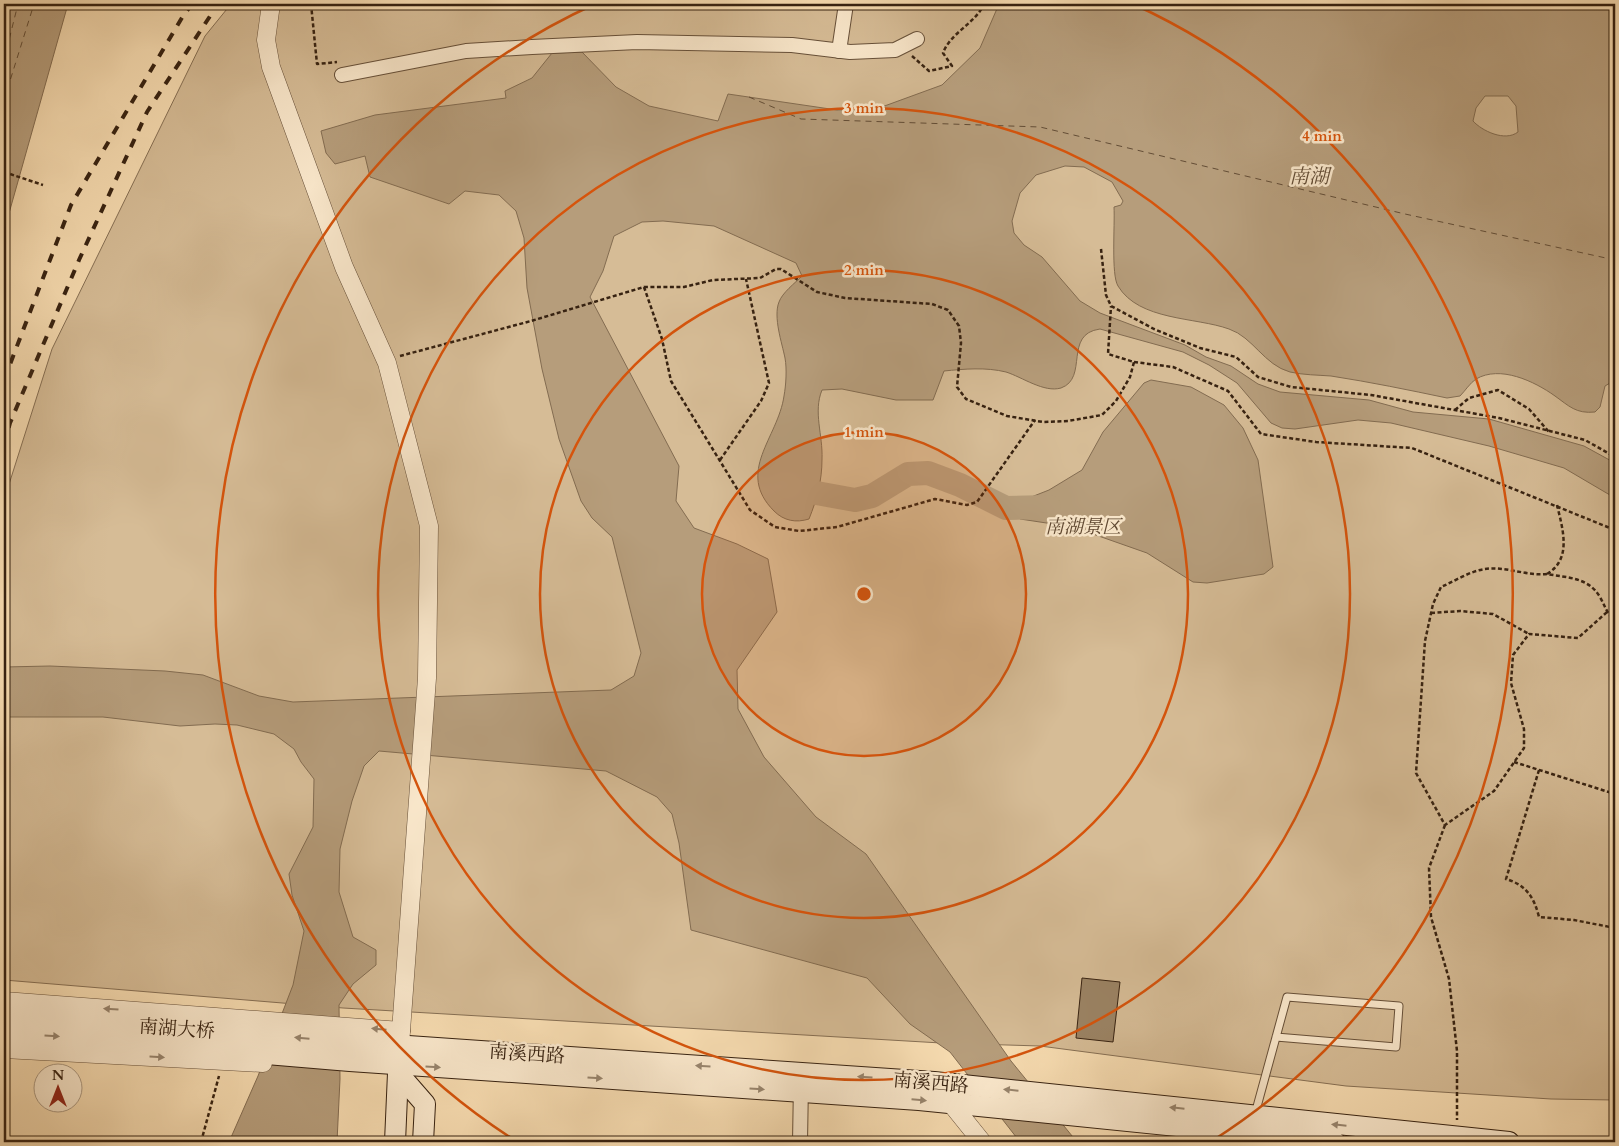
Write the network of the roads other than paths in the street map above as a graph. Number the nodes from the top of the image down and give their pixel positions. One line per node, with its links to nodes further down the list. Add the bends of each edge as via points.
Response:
1 (271, 4): 12 (street, via 266,40 271,67 344,267 386,360 429,526 427,678)
2 (846, 4): 4 (street)
3 (917, 39): 4 (street, via 894,50)
4 (838, 51): 5 (street, via 792,46 637,42 532,47 466,51)
5 (342, 75)
6 (4, 1001): 11 (street, one-way to 6, via 264,1020)
7 (4, 1014): 11 (main road, 南湖大桥, one-way to 7)
8 (4, 1032): 11 (main road, 南湖大桥, one-way to 11)
9 (1276, 1037): 9 (lane, via 1287,997 1399,1006 1396,1047); 16 (lane)
10 (4, 1049): 11 (street, one-way to 11, via 247,1062)
11 (352, 1050): 12 (main road, 南溪西路); 12 (street, one-way to 11)
12 (400, 1053): 13 (main road, 南溪西路); 17 (main road); 18 (main road, via 424,1104)
13 (801, 1082): 14 (main road, 南溪西路, one-way to 13); 15 (main road, 南溪西路, one-way to 15); 19 (street)
14 (941, 1082): 15 (street); 16 (main road, 南溪西路, one-way to 14, via 1060,1095)
15 (961, 1104): 16 (main road, 南溪西路); 20 (street)
16 (1253, 1125): 21 (main road, 南溪西路); 22 (main road, 南溪西路, one-way to 16)
17 (395, 1142)
18 (423, 1142)
19 (800, 1142)
20 (982, 1142)
21 (1335, 1142)
22 (1509, 1142)

